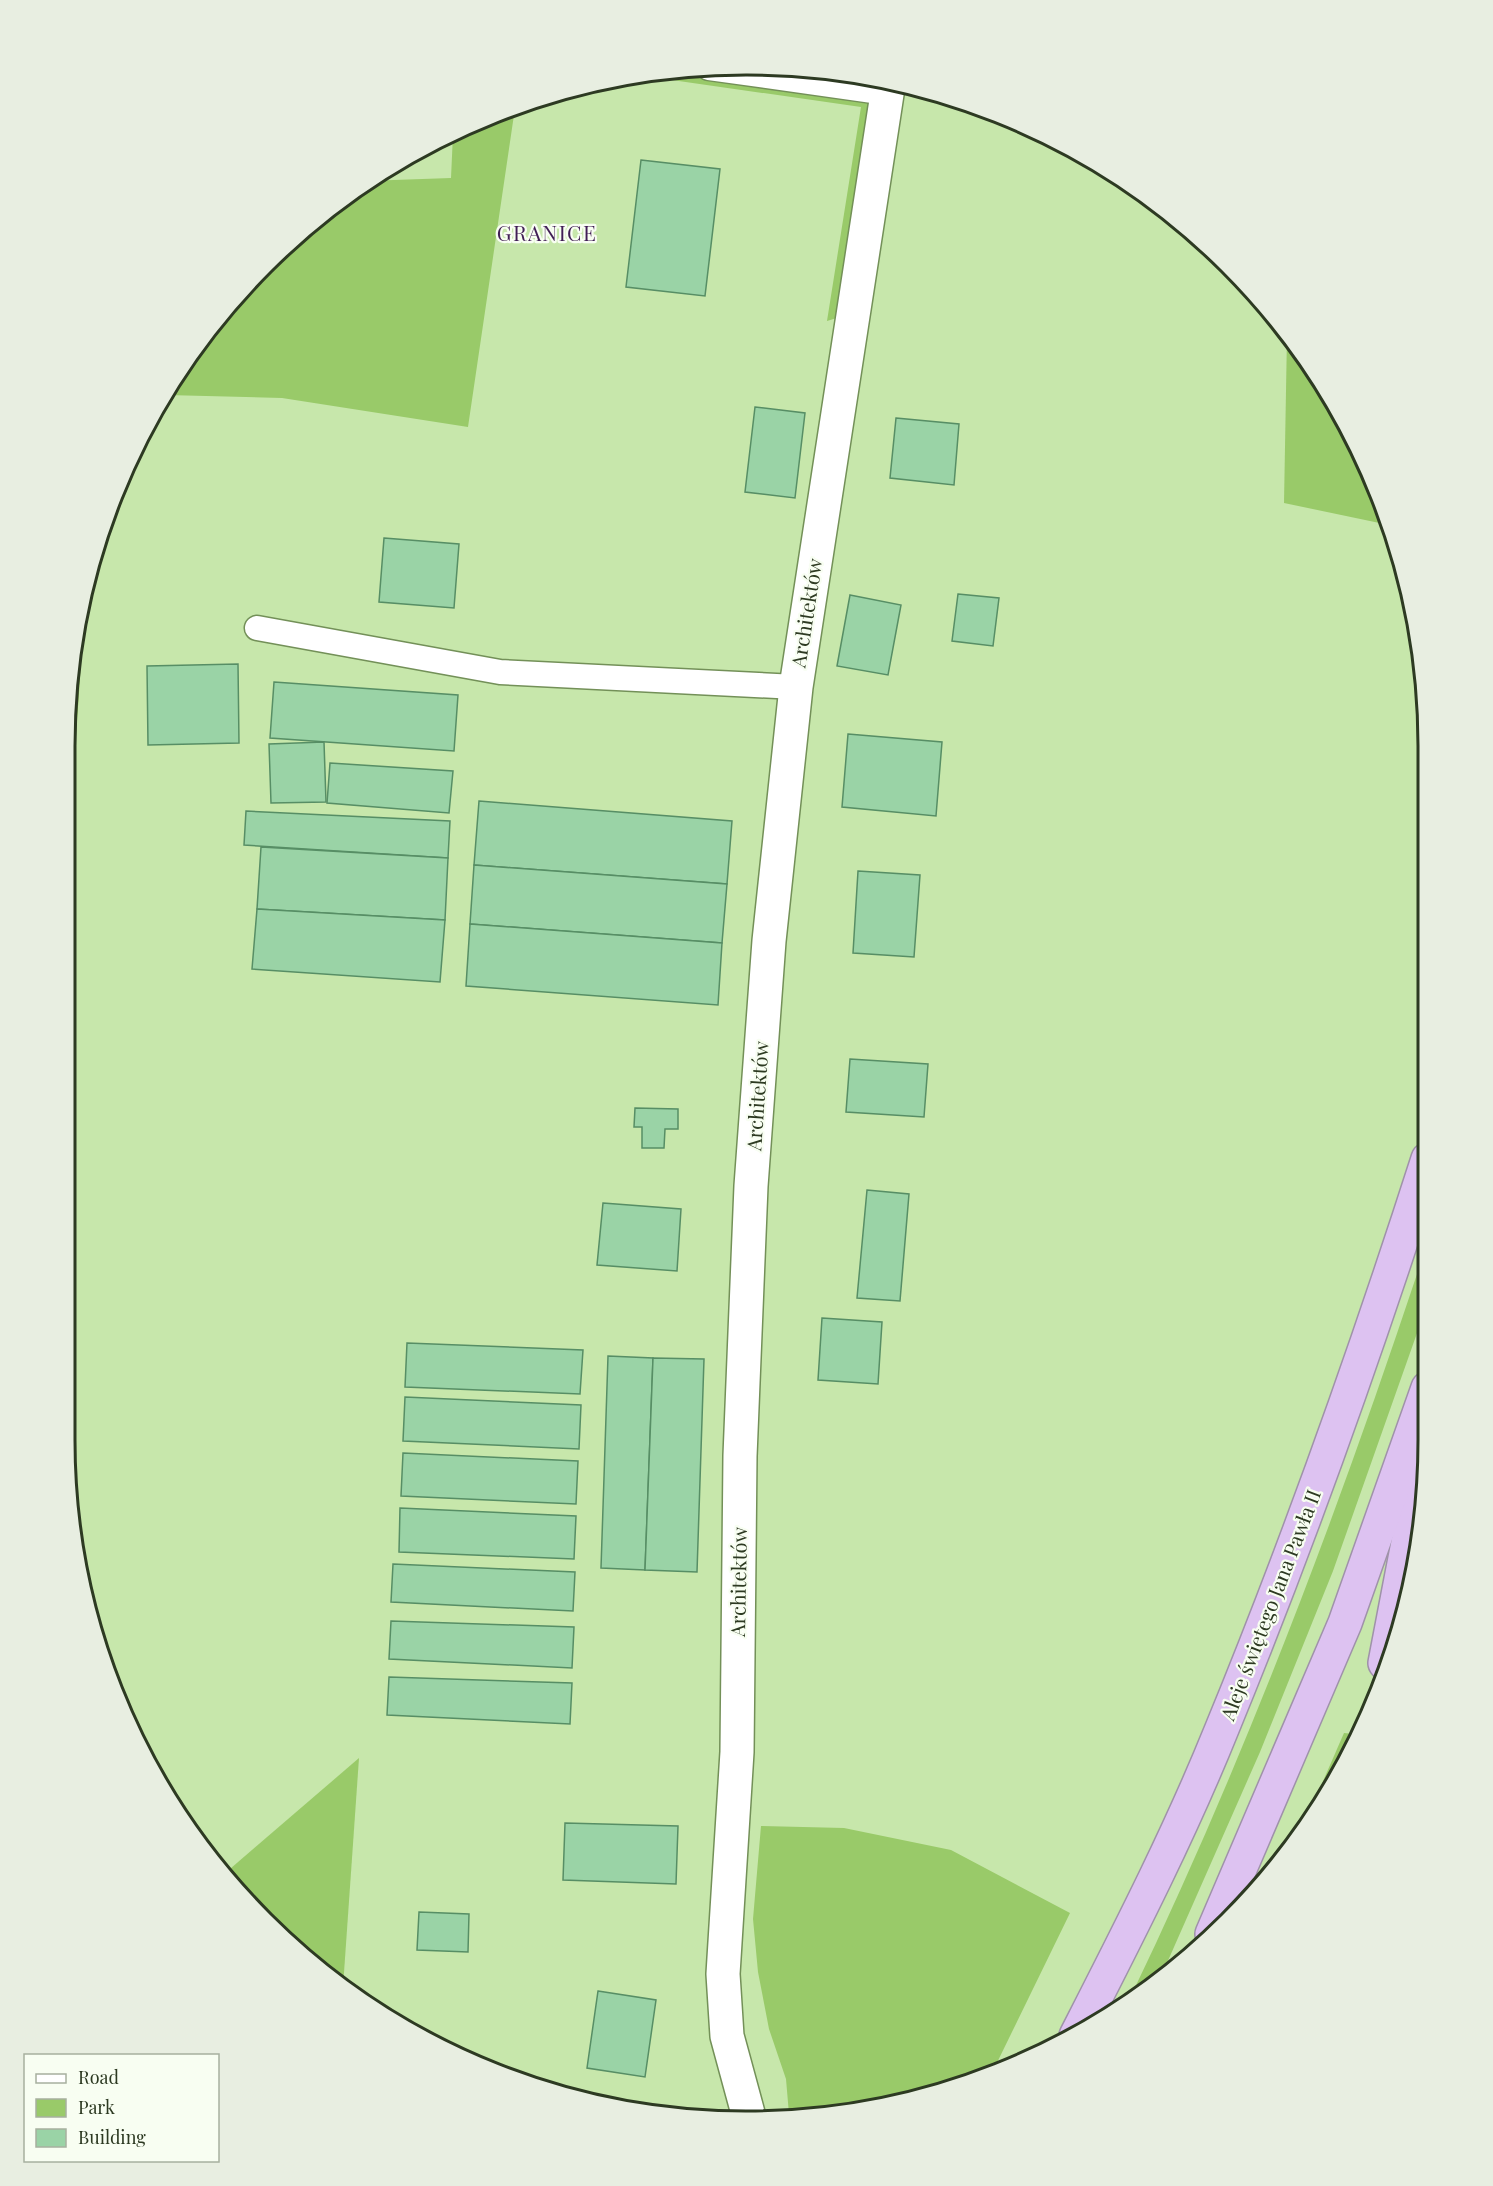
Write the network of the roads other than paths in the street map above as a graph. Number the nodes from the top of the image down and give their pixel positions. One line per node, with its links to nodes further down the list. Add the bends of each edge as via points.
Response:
1 (783, 76): 2 (lane)
2 (839, 82)
3 (887, 90): 5 (street, Architektów)
4 (257, 628): 5 (lane, via 500,672)
5 (796, 687): 12 (street, Architektów, via 769,941 751,1186 740,1456 737,1752 723,1974 727,2036)
6 (1418, 1188): 11 (highway, Aleje świętego Jana Pawła II, via 1313,1497 1221,1733 1145,1901)
7 (1418, 1416): 10 (highway, via 1345,1623)
8 (1414, 1511): 9 (highway)
9 (1394, 1617)
10 (1220, 1915)
11 (1084, 2020)
12 (747, 2111)

